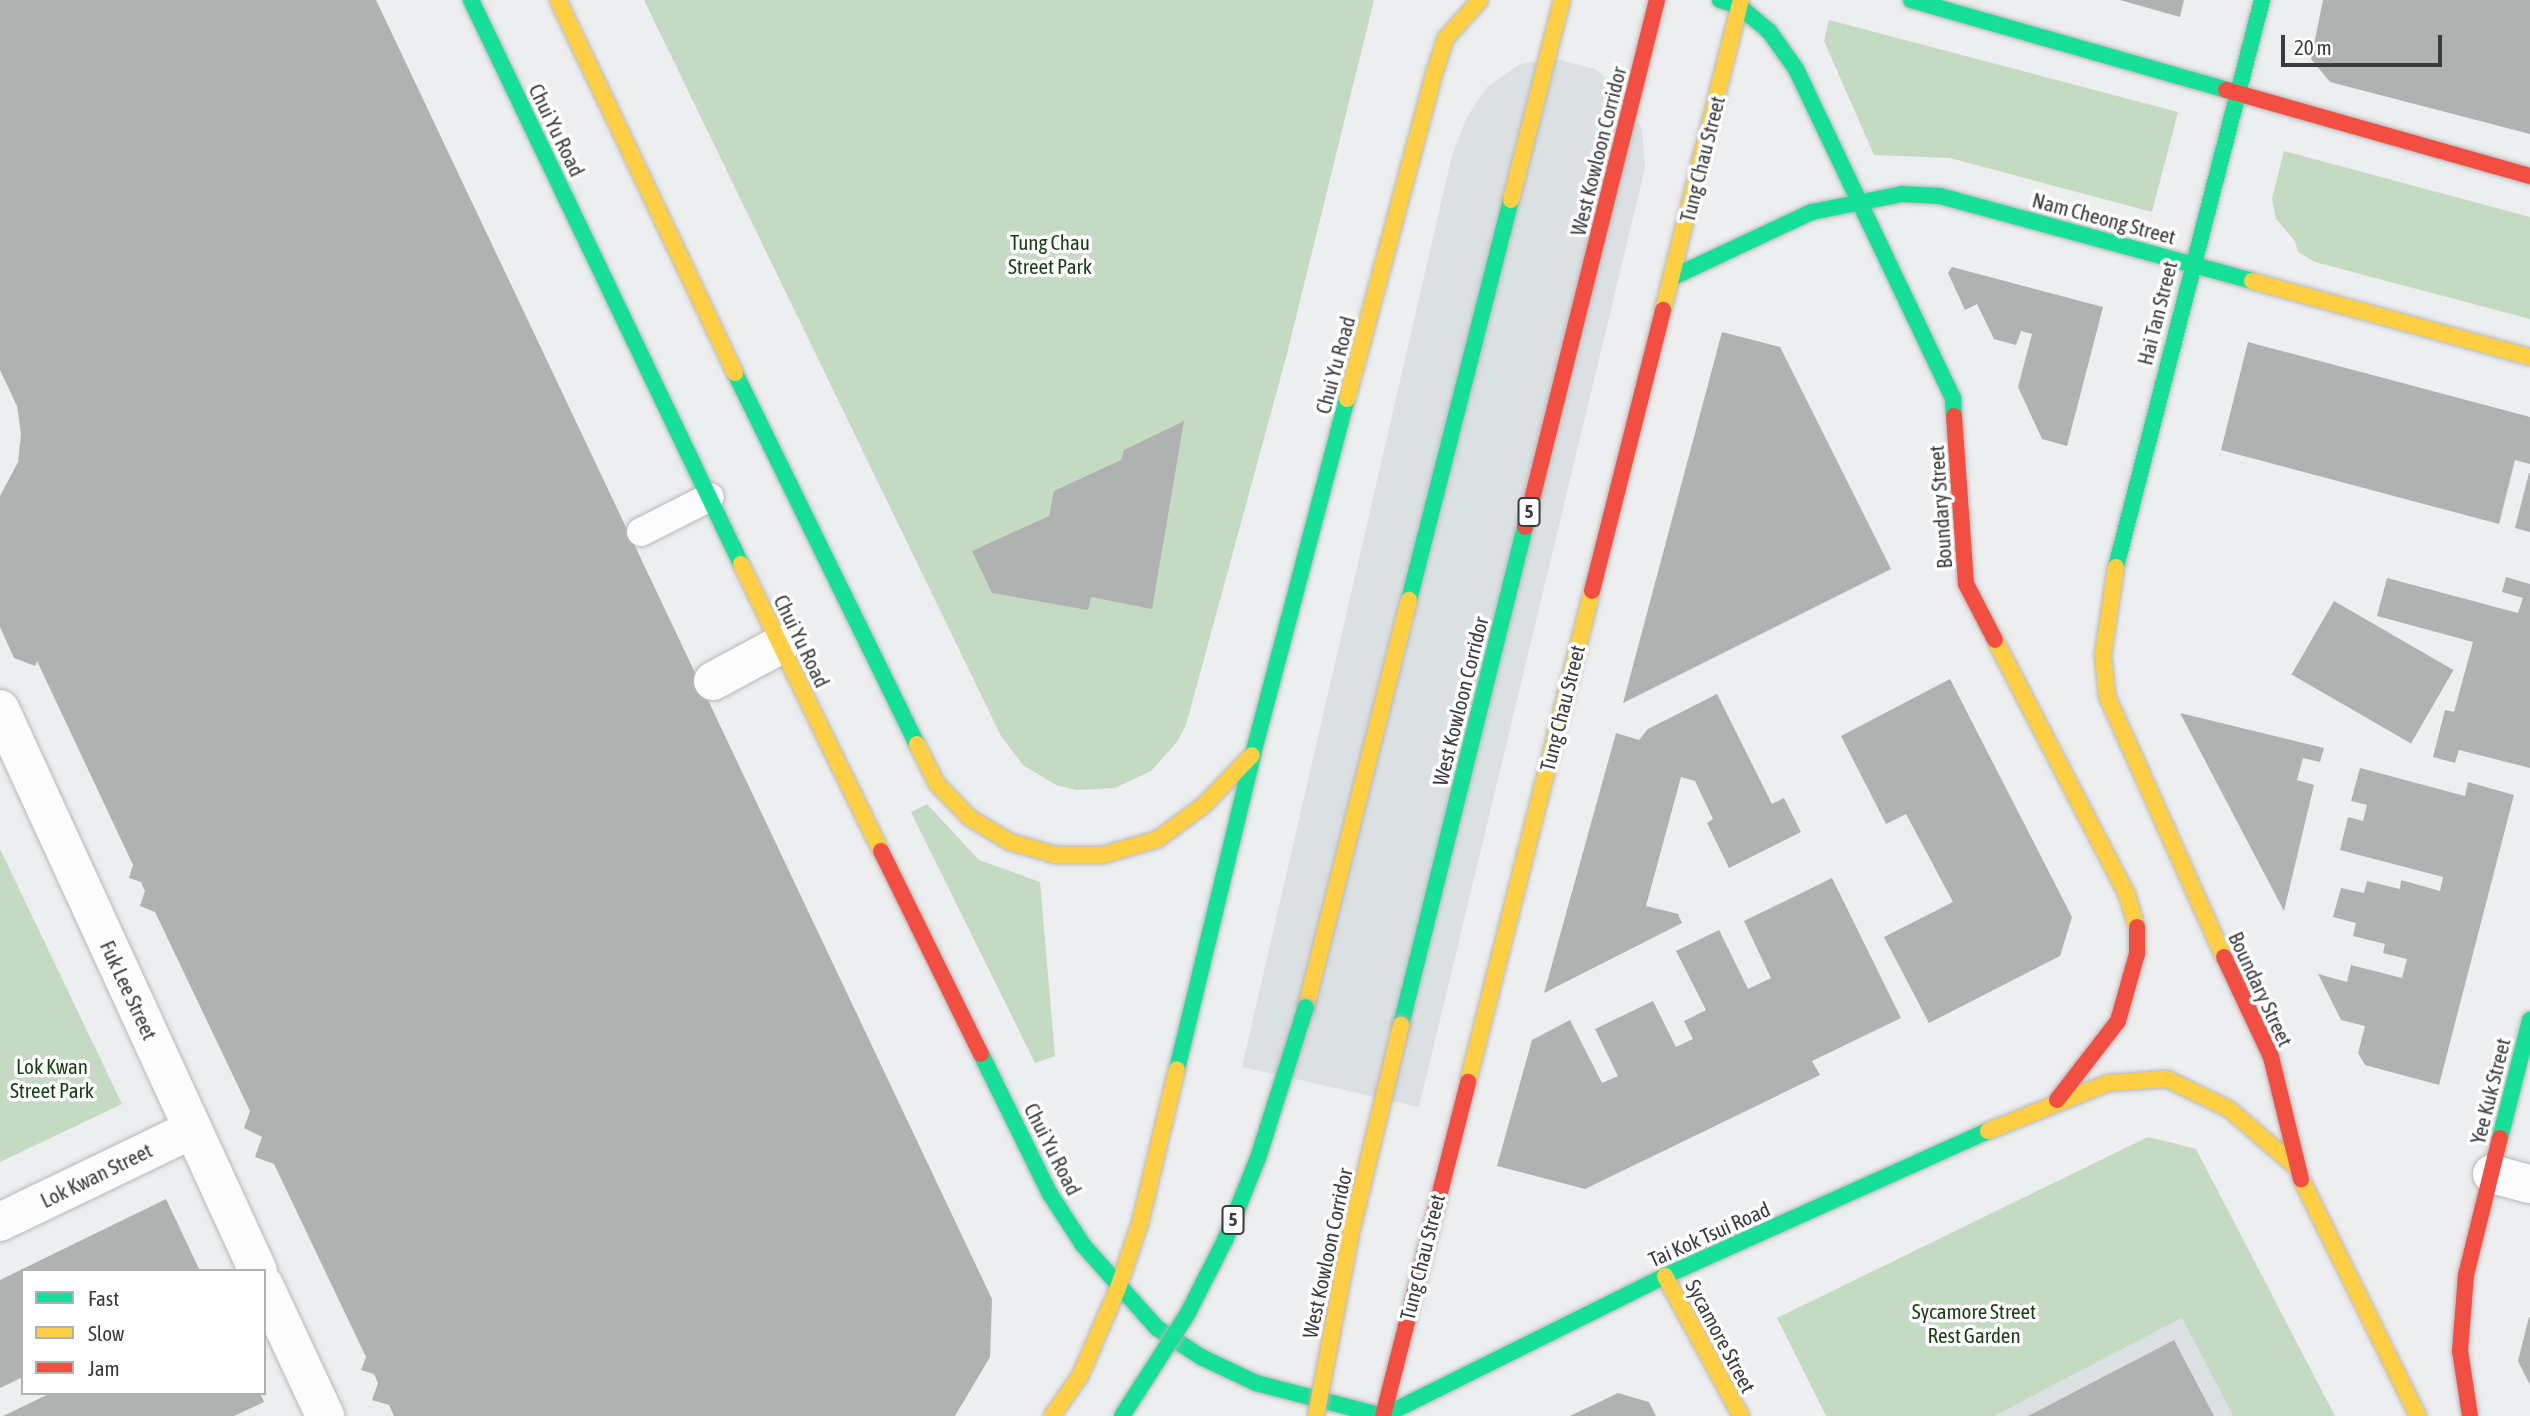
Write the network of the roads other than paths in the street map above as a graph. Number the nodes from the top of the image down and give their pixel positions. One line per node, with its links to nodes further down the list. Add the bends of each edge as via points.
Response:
1 (471, 0): 18 (main road, Chui Yu Road)
2 (558, 0): 24 (main road, Chui Yu Road, via 848,610 937,784 970,818 1010,842 1056,855 1103,855 1158,839 1204,805)
3 (1456, 0): 11 (lane)
4 (1480, 0): 11 (main road, Chui Yu Road)
5 (1562, 0): 40 (main road, 5, bridge, via 1306,1007 1263,1146 1225,1240 1188,1313)
6 (1657, 0): 41 (main road, West Kowloon Corridor / 5, bridge, via 1385,1089)
7 (1720, 0): 10 (main road)
8 (1911, 0): 12 (main road)
9 (2262, 0): 12 (main road, Hai Tan Street)
10 (1740, 3): 14 (main road, Boundary Street, via 1769,31 1796,69); 16 (main road, Tung Chau Street)
11 (1446, 38): 24 (main road, Chui Yu Road)
12 (2240, 93): 13 (main road); 15 (main road, Hai Tan Street)
13 (2530, 176)
14 (1856, 200): 15 (main road, Nam Cheong Street, via 1902,194 1940,196); 16 (main road, Nam Cheong Street, via 1812,212); 26 (main road, Boundary Street, via 1953,398 1966,584 2127,895 2137,925 2137,954)
15 (2191, 263): 17 (main road, Nam Cheong Street, via 2284,293); 20 (main road, Hai Tan Street)
16 (1673, 277): 42 (main road, Tung Chau Street)
17 (2530, 357)
18 (710, 498): 19 (lane); 21 (main road, Chui Yu Road)
19 (640, 531)
20 (2109, 598): 30 (main road, Boundary Street, via 2103,655 2107,696 2270,1057)
21 (780, 645): 22 (street); 36 (main road, Chui Yu Road, via 1050,1195)
22 (713, 681)
23 (0, 709): 29 (street, Fuk Lee Street)
24 (1253, 754): 36 (main road, Chui Yu Road, via 1140,1223)
25 (2530, 1020): 31 (main road, Yee Kuk Street)
26 (2118, 1021): 28 (main road, Tai Kok Tsui Road)
27 (2167, 1080): 28 (main road, Tai Kok Tsui Road, via 2108,1083); 30 (main road, Boundary Street, via 2228,1109)
28 (2057, 1100): 35 (main road, Tai Kok Tsui Road)
29 (193, 1129): 33 (street, Lok Kwan Street); 34 (street, Fuk Lee Street)
30 (2294, 1165): 44 (main road, Boundary Street)
31 (2492, 1174): 32 (street); 45 (main road, via 2461,1313 2460,1351)
32 (2530, 1184)
33 (0, 1222)
34 (257, 1269)
35 (1665, 1276): 42 (main road, Tai Kok Tsui Road); 43 (main road, Sycamore Street)
36 (1118, 1288): 39 (main road, via 1080,1376); 42 (main road, Chui Yu Road, via 1157,1328 1256,1383)
37 (266, 1289): 38 (street)
38 (325, 1416)
39 (1052, 1416)
40 (1122, 1416)
41 (1316, 1416)
42 (1383, 1416)
43 (1741, 1416)
44 (2418, 1416)
45 (2470, 1416)

